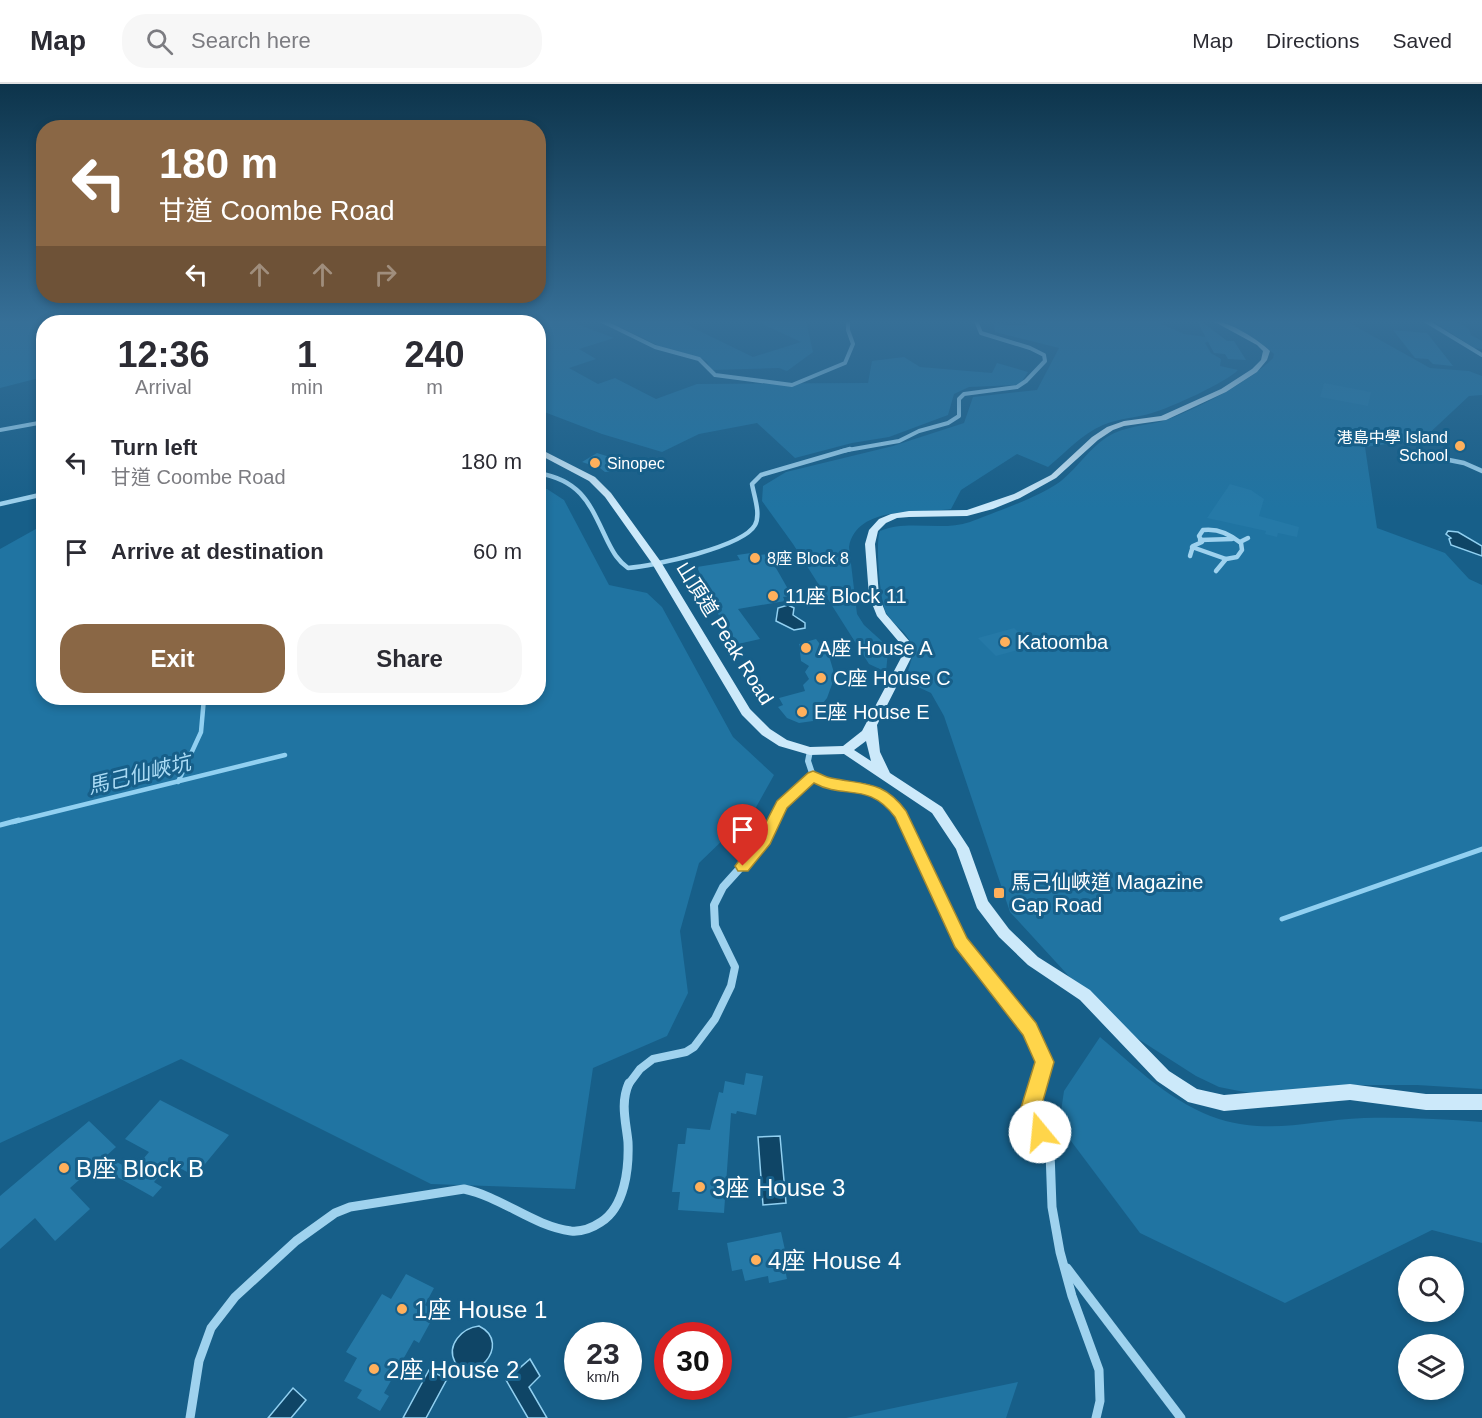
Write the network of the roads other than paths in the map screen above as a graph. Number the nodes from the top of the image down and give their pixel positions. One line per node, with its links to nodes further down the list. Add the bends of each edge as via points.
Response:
1 (770, 383): 2 (street)
2 (800, 383)
3 (1024, 383): 19 (street, via 1005,390 963,394 959,399 959,416 899,441 836,452 764,473 752,484 757,519 750,533 727,545)
4 (1236, 383): 21 (main road, via 1171,415 1106,431 1052,478 978,510 953,515 902,514 877,526 870,540 876,605 881,616 902,636 908,652)
5 (36, 423): 6 (street)
6 (0, 430)
7 (546, 454): 19 (main road, 山頂道 Peak Road, via 592,479)
8 (1444, 459): 9 (street)
9 (1482, 471)
10 (546, 475): 19 (street, via 576,486 623,566 633,568)
11 (36, 496): 12 (street)
12 (0, 504)
13 (1248, 538): 15 (street)
14 (1200, 540): 15 (street); 15 (street, via 1198,536 1206,528); 16 (street, via 1201,544)
15 (1239, 541): 18 (street, via 1242,550)
16 (1192, 547): 17 (street); 18 (street)
17 (1190, 556)
18 (1226, 559): 20 (street)
19 (656, 562): 23 (main road, 山頂道 Peak Road, via 746,712 773,737)
20 (1216, 571)
21 (874, 720): 22 (main road, via 860,741); 25 (main road, via 871,742)
22 (846, 750): 23 (main road, 山頂道 Peak Road); 25 (main road)
23 (810, 751): 24 (street, via 808,761)
24 (813, 776): 27 (street, via 825,783 869,788 893,804 961,942 1030,1029 1044,1062 1030,1111 1050,1152 1052,1206); 28 (street, via 782,805 764,840 721,890 713,916 736,969 702,1040 685,1053 658,1057 646,1064 626,1088 627,1159 620,1192 607,1218 593,1228 575,1232 465,1189 350,1207 326,1218 231,1300 212,1327 199,1357)
25 (886, 777): 26 (main road, via 937,810 962,848 982,904 1015,945 1085,995 1157,1071 1189,1094 1224,1103 1339,1092 1426,1102)
26 (1482, 1102)
27 (1065, 1265): 29 (street, via 1098,1364 1102,1399); 30 (street)
28 (190, 1418)
29 (1096, 1418)
30 (1181, 1418)

